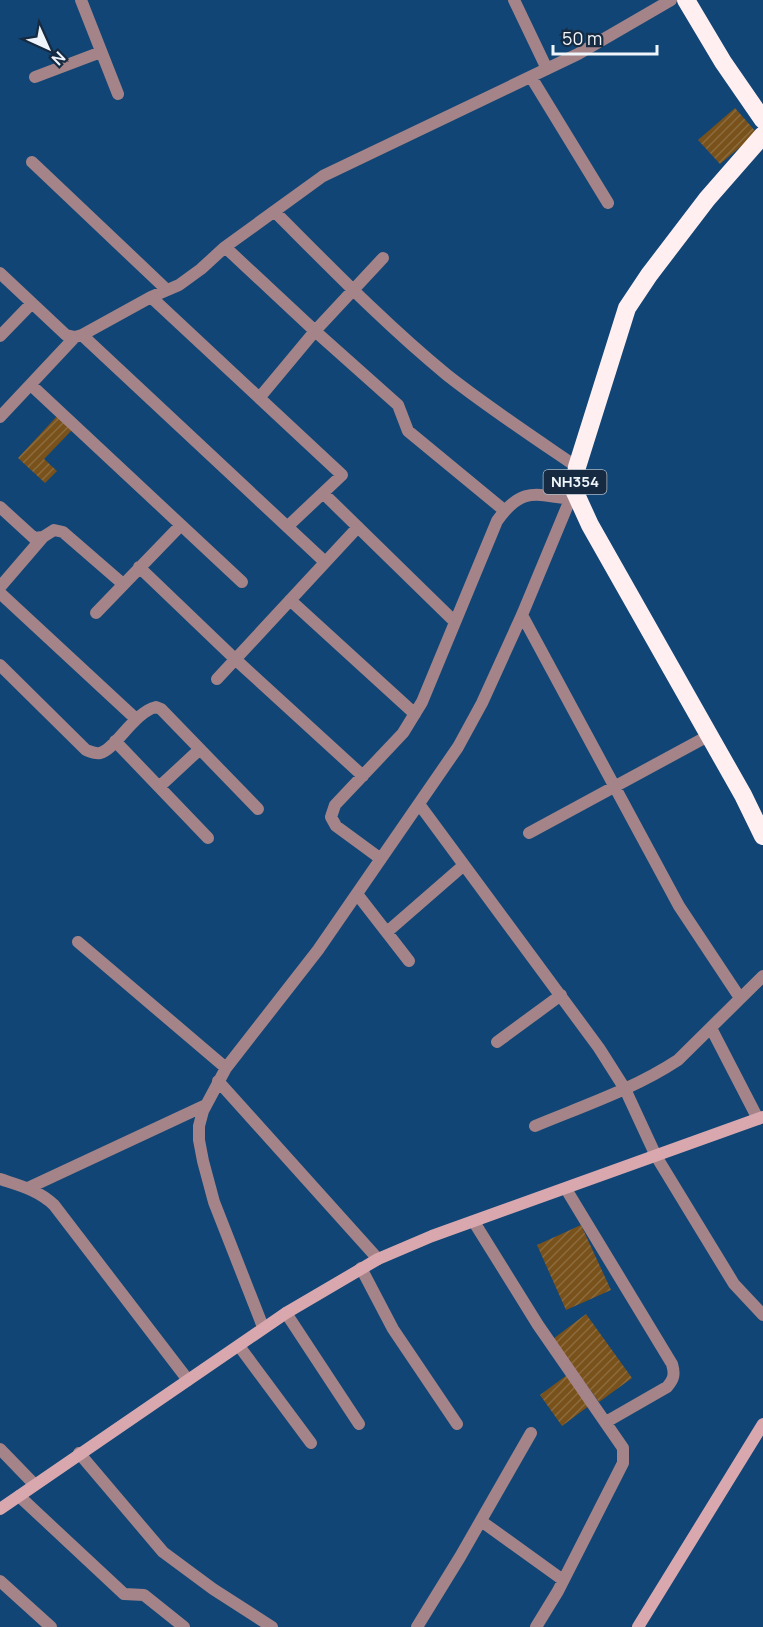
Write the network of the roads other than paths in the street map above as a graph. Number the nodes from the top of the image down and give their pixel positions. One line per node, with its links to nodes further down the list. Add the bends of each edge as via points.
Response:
1 (81, 0): 5 (street)
2 (514, 0): 6 (street)
3 (671, 0): 6 (street)
4 (688, 2): 10 (highway)
5 (101, 52): 7 (street); 9 (street)
6 (548, 69): 8 (street)
7 (35, 77)
8 (531, 77): 13 (street); 14 (street, via 323,176)
9 (118, 94)
10 (763, 120)
11 (763, 135): 28 (highway, NH354, via 707,199 627,308)
12 (32, 162): 18 (street)
13 (608, 203)
14 (275, 212): 15 (street); 19 (street)
15 (225, 247): 18 (street, via 190,277); 22 (street)
16 (383, 258): 19 (street)
17 (0, 273): 21 (street)
18 (167, 290): 20 (street)
19 (354, 290): 22 (street); 28 (street, via 448,376)
20 (151, 297): 24 (street); 26 (street)
21 (32, 303): 23 (street); 24 (street, via 66,335)
22 (315, 332): 26 (street); 32 (street, via 398,405 408,431)
23 (0, 336)
24 (79, 336): 25 (street); 34 (street)
25 (31, 385): 27 (street); 33 (street)
26 (260, 397): 29 (street, via 342,475)
27 (0, 417)
28 (577, 467): 30 (highway, NH354)
29 (323, 493): 34 (street); 35 (street)
30 (572, 494): 32 (street, via 531,494); 45 (street); 52 (highway, NH354)
31 (0, 507): 36 (street, via 30,536)
32 (505, 511): 46 (street, via 497,521)
33 (181, 525): 38 (street); 39 (street)
34 (288, 527): 37 (street)
35 (358, 527): 37 (street); 46 (street)
36 (44, 537): 40 (street, via 54,530 63,532); 41 (street)
37 (325, 562): 43 (street)
38 (139, 567): 40 (street); 47 (street)
39 (242, 582)
40 (123, 584): 44 (street)
41 (0, 587)
42 (0, 593): 51 (street)
43 (290, 600): 47 (street); 50 (street)
44 (96, 613)
45 (522, 615): 57 (street); 58 (street, via 469,728)
46 (455, 622): 50 (street)
47 (235, 659): 49 (street); 55 (street)
48 (0, 665): 53 (street, via 86,750 101,753)
49 (217, 679)
50 (415, 714): 55 (street, via 403,733)
51 (136, 719): 53 (street); 54 (street, via 152,708 161,709)
52 (708, 736): 57 (street); 61 (highway, NH354)
53 (115, 741): 56 (street)
54 (200, 749): 56 (street); 59 (street)
55 (363, 776): 63 (street, via 335,805 331,817 336,826)
56 (159, 787): 62 (street)
57 (615, 787): 60 (street); 71 (street, via 679,906)
58 (419, 804): 63 (street); 64 (street)
59 (258, 809)
60 (529, 832)
61 (763, 836)
62 (208, 838)
63 (381, 859): 65 (street)
64 (464, 865): 66 (street); 70 (street)
65 (357, 894): 66 (street); 74 (street)
66 (387, 932): 68 (street)
67 (78, 942): 74 (street)
68 (409, 962)
69 (763, 976): 71 (street)
70 (561, 995): 73 (street); 76 (street)
71 (740, 998): 72 (street)
72 (711, 1028): 76 (street, via 678,1060); 78 (street)
73 (496, 1042)
74 (226, 1068): 75 (street)
75 (218, 1081): 77 (street); 85 (street)
76 (625, 1089): 79 (street); 80 (street)
77 (206, 1105): 82 (street); 89 (street, via 199,1126 203,1161 214,1202)
78 (760, 1118): 80 (street)
79 (535, 1126)
80 (656, 1156): 83 (street); 88 (street, via 734,1284)
81 (0, 1179): 82 (street)
82 (28, 1188): 91 (street, via 54,1205)
83 (566, 1189): 84 (street); 92 (street, via 674,1372 667,1387)
84 (474, 1222): 85 (street); 92 (street, via 538,1325)
85 (378, 1259): 86 (street)
86 (361, 1268): 87 (street); 94 (street, via 399,1338)
87 (286, 1313): 89 (street); 93 (street)
88 (763, 1315)
89 (263, 1327): 90 (street)
90 (239, 1346): 91 (street); 97 (street)
91 (188, 1380): 99 (street)
92 (606, 1422): 104 (street, via 623,1448 623,1463)
93 (359, 1424)
94 (457, 1424)
95 (763, 1424): 111 (street)
96 (531, 1433): 103 (street)
97 (311, 1443)
98 (0, 1449): 100 (street)
99 (80, 1453): 100 (street); 108 (street, via 163,1552)
100 (34, 1484): 101 (street)
101 (19, 1496): 102 (street); 107 (street, via 124,1594 144,1595)
102 (0, 1509)
103 (481, 1521): 104 (street); 109 (street)
104 (564, 1580): 110 (street)
105 (0, 1581): 106 (street)
106 (51, 1627)
107 (184, 1627)
108 (272, 1627)
109 (417, 1627)
110 (536, 1627)
111 (638, 1627)

